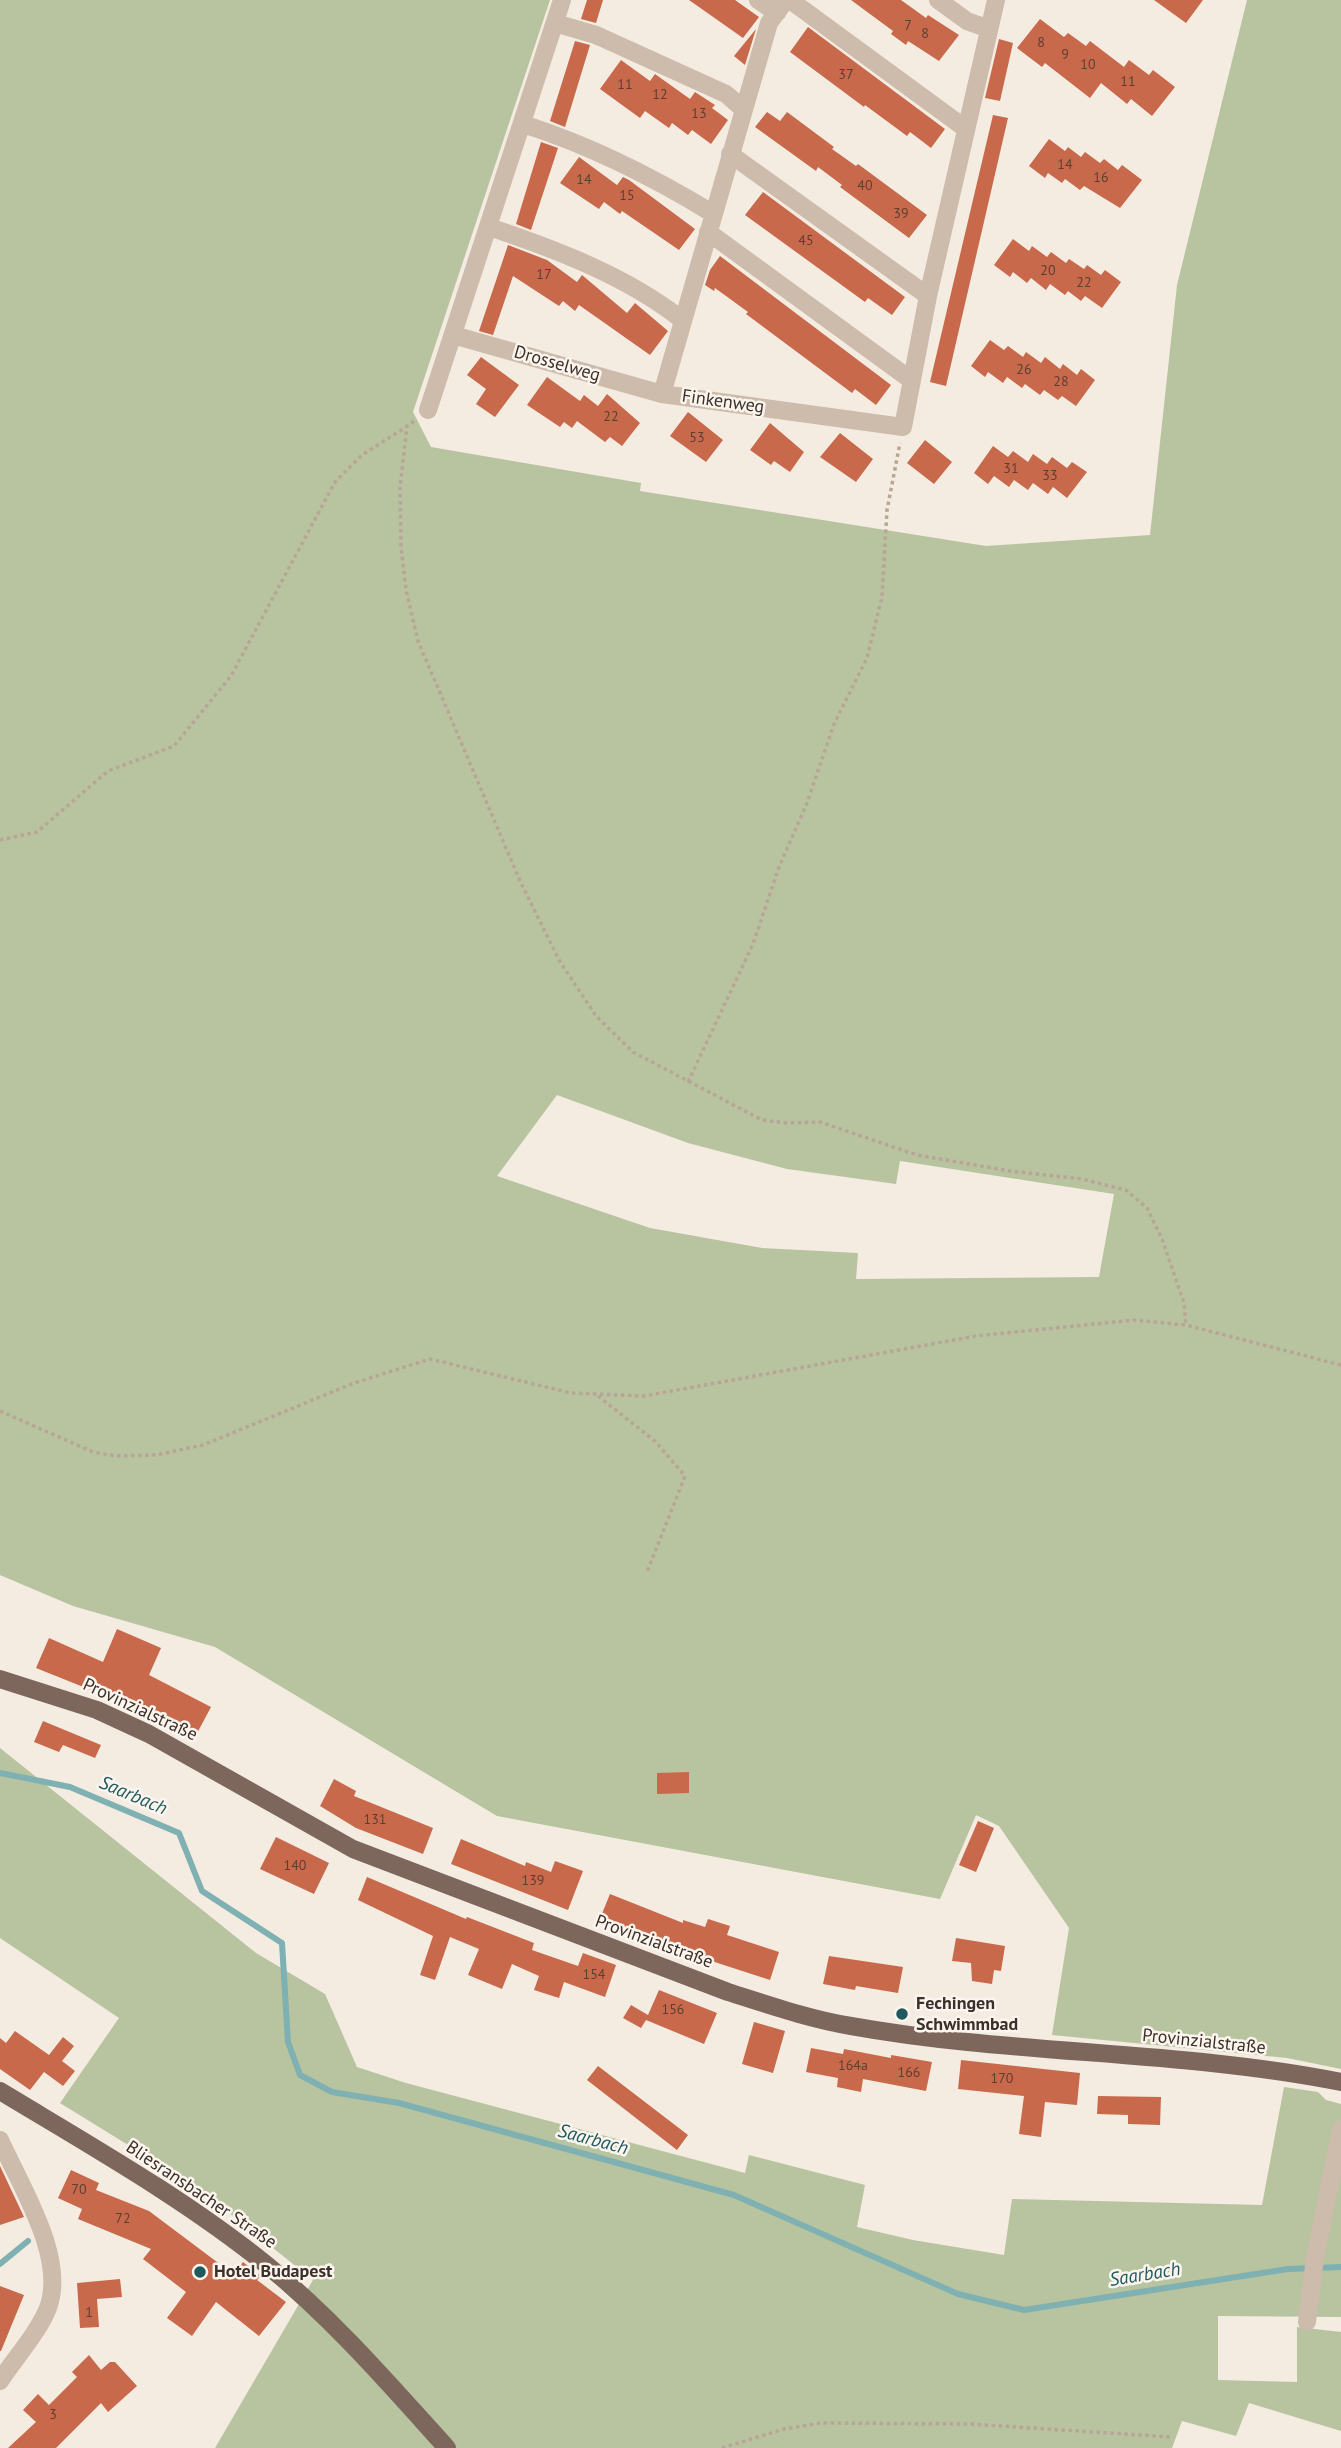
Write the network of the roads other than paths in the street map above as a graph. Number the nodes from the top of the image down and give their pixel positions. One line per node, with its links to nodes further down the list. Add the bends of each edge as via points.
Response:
1 (562, 0): 6 (street)
2 (758, 0): 5 (street)
3 (939, 0): 7 (street, via 967,21)
4 (996, 0): 7 (street)
5 (784, 4): 8 (street, Finkenweg, via 769,23); 10 (street)
6 (555, 23): 8 (street, via 632,51 726,94); 9 (street)
7 (989, 29): 10 (street)
8 (744, 108): 11 (street, Finkenweg)
9 (523, 124): 12 (street, via 561,136 667,186); 13 (street)
10 (967, 129): 15 (street)
11 (730, 154): 12 (street, Finkenweg); 15 (street)
12 (712, 213): 14 (street, Finkenweg)
13 (489, 227): 16 (street, via 650,294); 17 (street)
14 (708, 232): 16 (street, Finkenweg); 18 (street)
15 (928, 296): 18 (street)
16 (681, 319): 19 (street, Finkenweg)
17 (453, 335): 19 (street, Drosselweg); 20 (street)
18 (911, 380): 19 (street, Finkenweg, via 903,427)
19 (662, 394)
20 (428, 410)
21 (0, 1679): 22 (main road, Provinzialstraße, via 97,1710 149,1734 353,1849 783,2009 849,2026 934,2039 1244,2067)
22 (1341, 2082)
23 (0, 2091): 28 (main road, Bliesransbacher Straße, via 154,2185 267,2266 342,2334)
24 (1341, 2129): 26 (street)
25 (0, 2140): 27 (street, via 52,2266 47,2309)
26 (1307, 2322)
27 (0, 2381)
28 (447, 2448)

